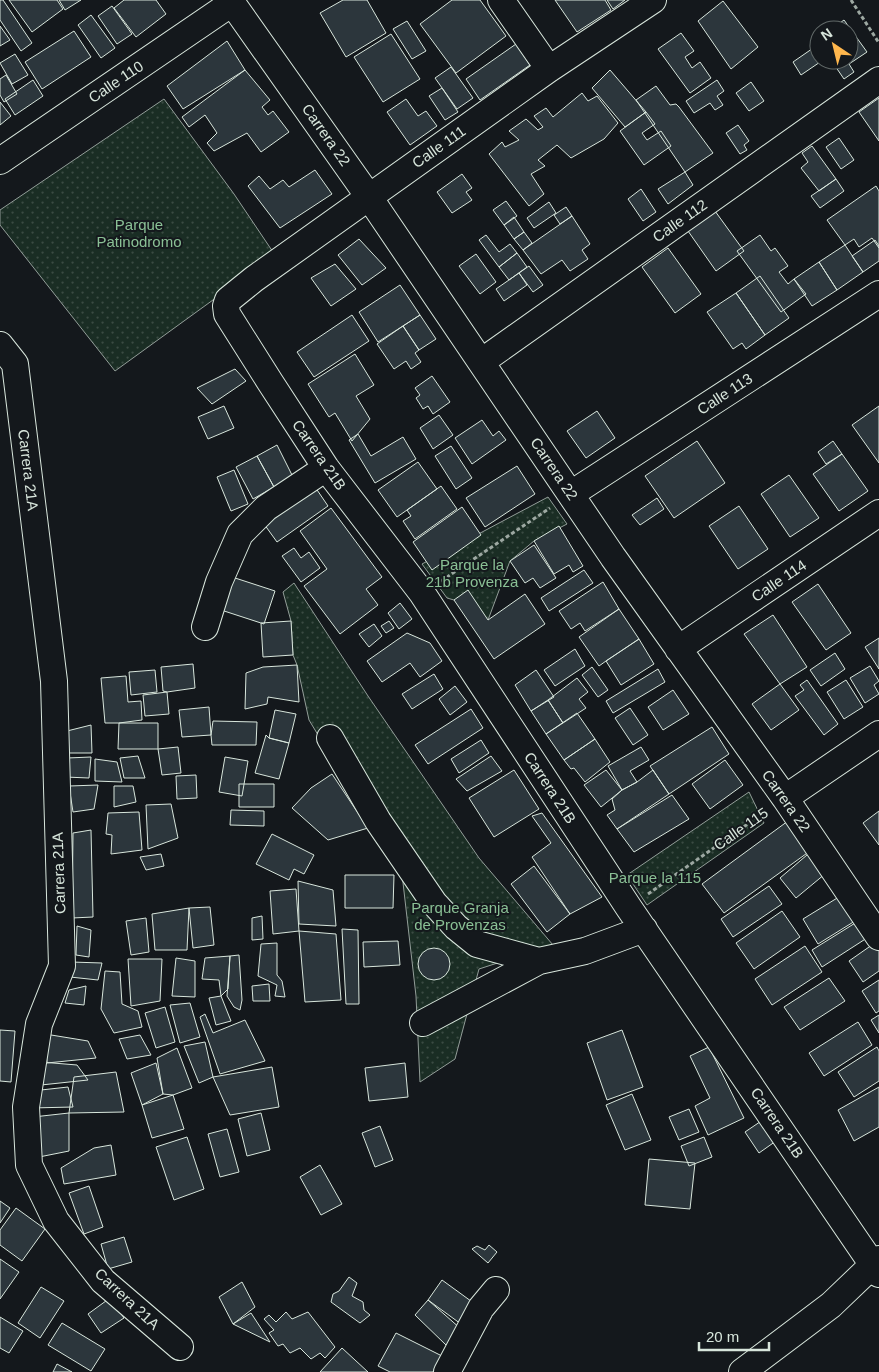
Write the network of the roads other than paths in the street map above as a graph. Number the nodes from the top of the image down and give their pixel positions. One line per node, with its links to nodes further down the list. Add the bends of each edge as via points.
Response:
1 (501, 0): 4 (street)
2 (653, 0): 4 (street, Calle 111)
3 (231, 2): 6 (street, Calle 110); 7 (street, Carrera 22)
4 (549, 69): 7 (street, Calle 111)
5 (879, 80): 11 (street, Calle 112)
6 (0, 161)
7 (370, 196): 9 (street, Calle 111); 11 (street, Carrera 22)
8 (879, 294): 13 (street, Calle 113)
9 (228, 300): 12 (street, Carrera 21B, via 227,314)
10 (0, 345): 26 (street, Carrera 21A, via 15,364 54,681 62,966 39,1024 26,1107 29,1165 56,1221 103,1281)
11 (481, 362): 13 (street, Carrera 22)
12 (326, 468): 15 (street, via 266,508 240,534 219,582); 20 (street, Carrera 21B, via 422,594)
13 (571, 494): 16 (street, Carrera 22)
14 (879, 513): 16 (street, Calle 114)
15 (205, 628)
16 (678, 649): 19 (street, Carrera 22)
17 (879, 734): 19 (street)
18 (330, 738): 22 (street, via 378,821 434,903 456,927 477,944)
19 (785, 798): 21 (street, Carrera 22)
20 (644, 929): 22 (street, via 585,950); 24 (street, Carrera 21B)
21 (879, 937)
22 (539, 961): 23 (street)
23 (423, 1023)
24 (877, 1266): 28 (street)
25 (496, 1290): 27 (street, via 481,1308)
26 (180, 1347)
27 (447, 1372)
28 (742, 1372)

